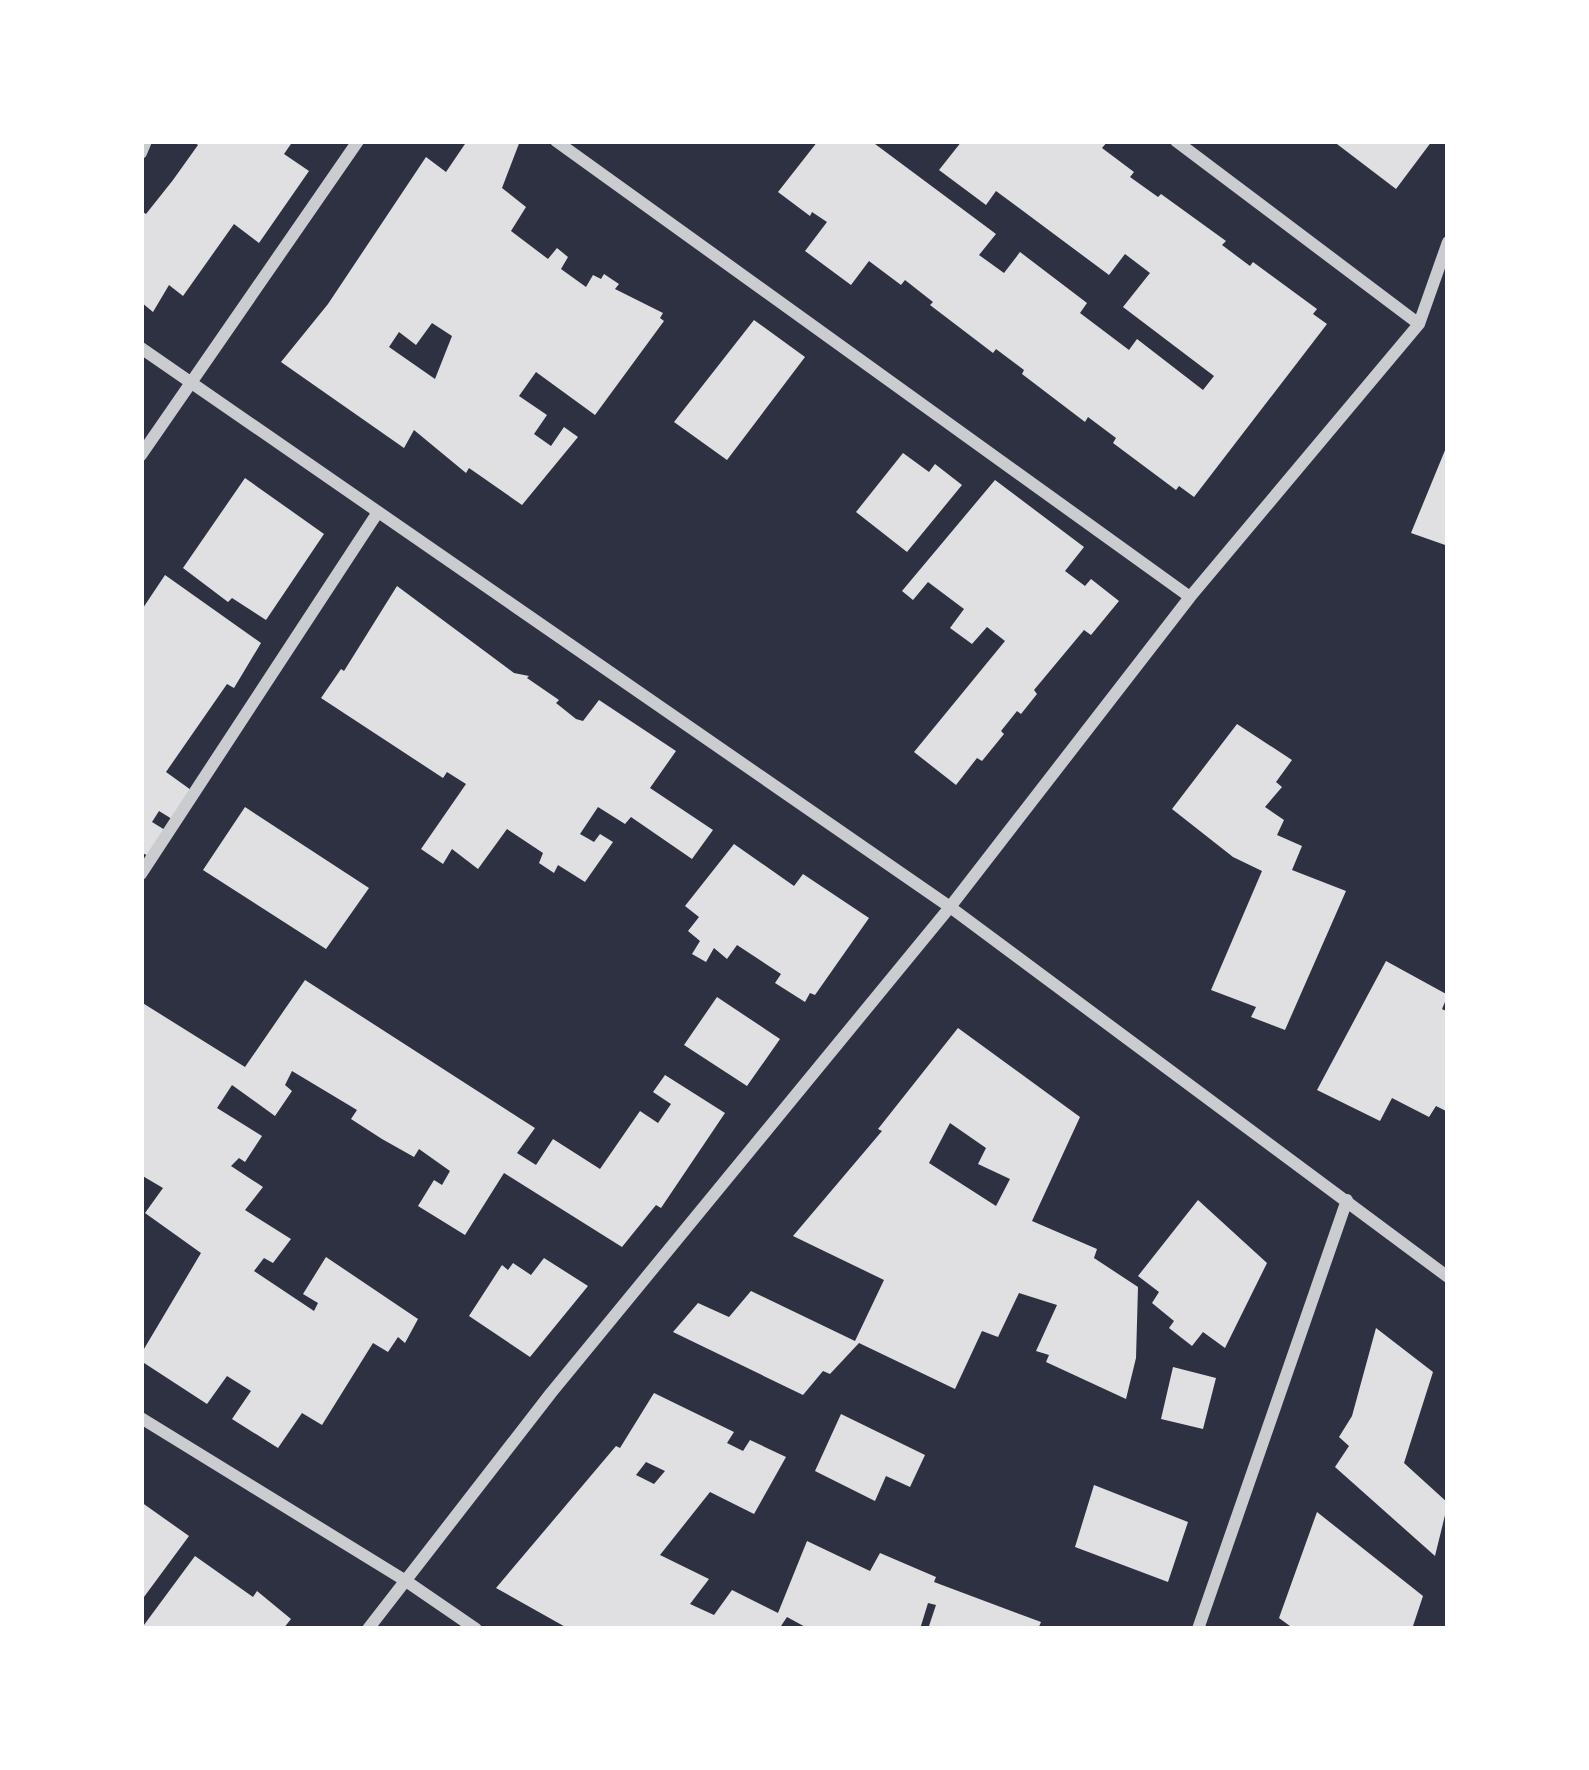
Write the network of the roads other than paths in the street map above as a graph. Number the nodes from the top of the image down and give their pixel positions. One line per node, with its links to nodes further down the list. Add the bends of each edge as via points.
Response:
1 (146, 141): 5 (street)
2 (358, 141): 9 (street)
3 (556, 141): 12 (street)
4 (1176, 141): 7 (street)
5 (141, 153)
6 (1448, 242): 7 (street)
7 (1419, 324): 12 (street)
8 (141, 348): 9 (street)
9 (190, 382): 10 (street); 11 (street)
10 (141, 455)
11 (378, 512): 13 (street); 14 (street)
12 (1190, 597): 14 (street)
13 (141, 874)
14 (950, 907): 15 (street); 18 (street)
15 (1347, 1200): 16 (street); 21 (street)
16 (1448, 1277)
17 (141, 1418): 18 (street)
18 (406, 1581): 19 (street); 20 (street)
19 (368, 1629)
20 (476, 1629)
21 (1198, 1629)

